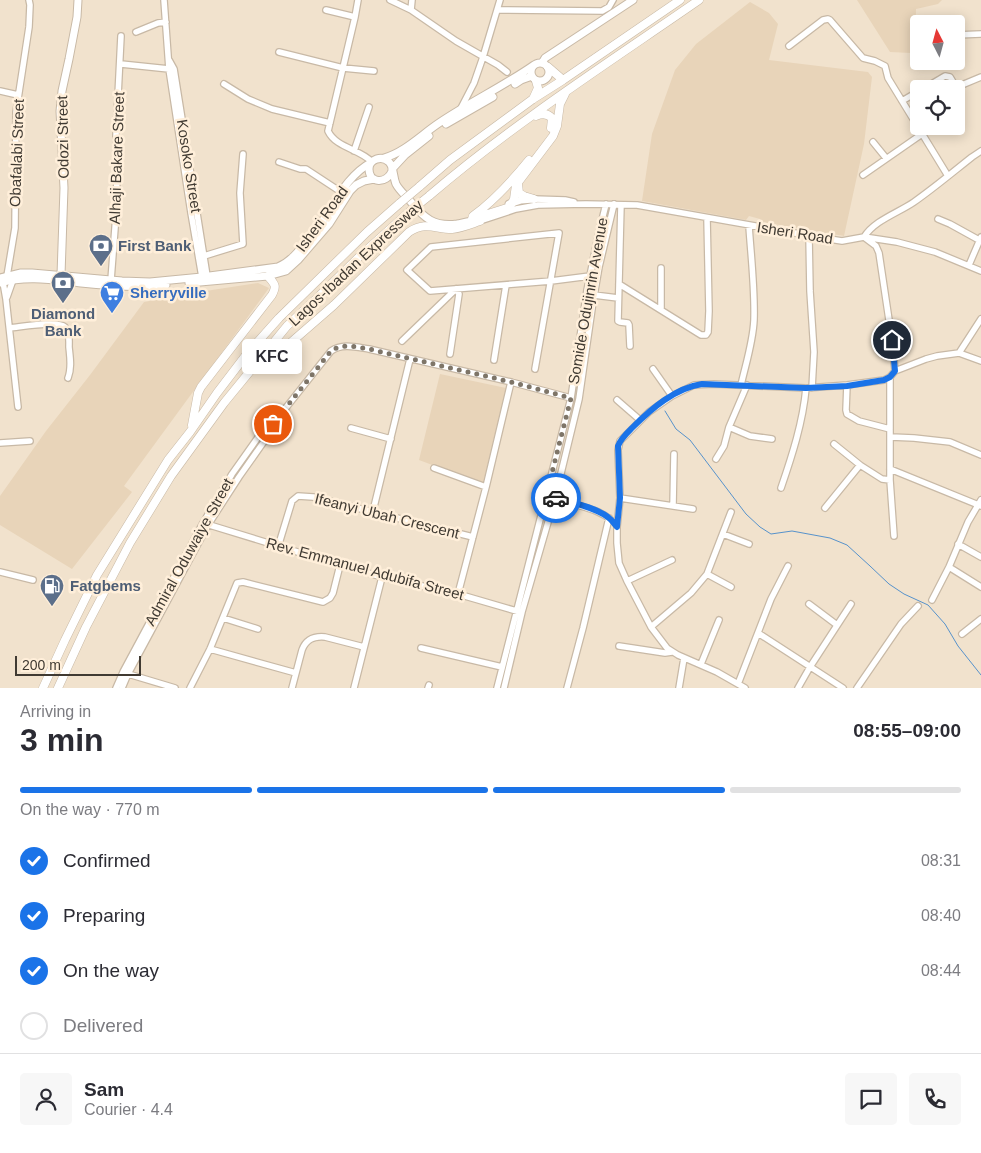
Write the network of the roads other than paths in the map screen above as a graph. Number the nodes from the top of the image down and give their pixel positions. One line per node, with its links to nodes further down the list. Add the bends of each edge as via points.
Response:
1 (29, 0): 40 (street, Obafalabi Street, via 29,27)
2 (78, 0): 90 (main road, Odozi Street, via 60,111 64,188)
3 (164, 0): 16 (street, Kosoko Street)
4 (358, 0): 15 (street)
5 (390, 0): 13 (street)
6 (412, 0): 13 (street)
7 (500, 0): 14 (street)
8 (613, 0): 14 (street, via 602,11)
9 (633, 0): 26 (main road, via 545,58)
10 (680, 0): 33 (highway, Lagos-Ibadan Expressway)
11 (699, 0): 39 (highway, Lagos-Ibadan Expressway)
12 (326, 10): 15 (street)
13 (411, 10): 23 (street)
14 (497, 10): 23 (street)
15 (356, 17): 27 (street)
16 (166, 22): 17 (street); 24 (street, Kosoko Street)
17 (136, 32)
18 (981, 34): 19 (street)
19 (965, 35)
20 (121, 36): 25 (street, Alhaji Bakare Street)
21 (789, 46): 43 (street, via 828,18 863,58 885,66 888,78)
22 (279, 52): 27 (street)
23 (483, 57): 30 (street); 45 (street, via 471,91)
24 (168, 58): 28 (street, Kosoko Street); 73 (street, Kosoko Street, via 174,69)
25 (120, 64): 28 (street); 95 (street, Alhaji Bakare Street, via 117,202)
26 (541, 65): 32 (main road, via 531,70); 32 (main road, via 550,73 547,79 542,82); 33 (highway); 45 (main road)
27 (343, 68): 29 (street); 47 (street)
28 (169, 69): 73 (street, Kosoko Street)
29 (374, 71)
30 (508, 72)
31 (981, 77): 37 (street)
32 (534, 78): 42 (highway, via 538,88); 59 (main road, via 521,80 434,131)
33 (564, 80): 42 (highway, Lagos-Ibadan Expressway)
34 (938, 80): 35 (street, via 945,76)
35 (952, 80)
36 (224, 84): 47 (street, via 272,109)
37 (965, 84)
38 (0, 91): 40 (street)
39 (568, 91): 48 (highway, Lagos-Ibadan Expressway); 64 (highway, via 561,99 553,136)
40 (18, 94): 94 (street, Obafalabi Street, via 15,228)
41 (910, 96): 43 (street)
42 (534, 99): 133 (highway, Lagos-Ibadan Expressway, bridge, via 450,160 367,232 246,355)
43 (902, 101): 46 (street)
44 (369, 107): 52 (street)
45 (460, 110): 55 (main road, via 400,152)
46 (910, 114)
47 (330, 123): 52 (street, via 330,135)
48 (523, 123): 76 (highway, via 541,114 552,118 549,134); 110 (highway, Lagos-Ibadan Expressway, bridge, via 460,169 409,212 287,326)
49 (920, 135): 56 (street)
50 (923, 135): 61 (street)
51 (873, 142): 56 (street)
52 (354, 151): 58 (street)
53 (981, 151): 61 (street)
54 (243, 154): 86 (street, via 240,193 243,244)
55 (384, 158): 58 (main road, Isheri Road); 59 (main road, Isheri Road)
56 (886, 158): 60 (street)
57 (279, 162): 66 (street, via 306,169)
58 (372, 162): 62 (main road, via 369,171); 66 (main road, Isheri Road, via 353,176)
59 (392, 170): 63 (main road); 65 (main road, Isheri Road)
60 (863, 175)
61 (948, 176): 84 (street)
62 (374, 179): 63 (main road); 92 (main road, Isheri Road, via 356,185 350,191 329,224 291,267)
63 (383, 180): 65 (main road)
64 (518, 182): 67 (highway, via 519,192); 68 (highway)
65 (396, 184): 74 (main road, Isheri Road)
66 (341, 192): 91 (main road, Isheri Road, via 295,256 285,264 262,270)
67 (534, 199): 68 (main road, Isheri Road); 69 (street, Isheri Road)
68 (512, 203): 76 (main road, Isheri Road); 78 (highway, via 510,207)
69 (586, 204): 70 (street, Isheri Road); 76 (street, Isheri Road, via 538,205)
70 (606, 204): 71 (street, Isheri Road); 80 (street, Somide Odujinrin Avenue)
71 (614, 204): 72 (street, Isheri Road); 81 (street)
72 (621, 205): 75 (street, Isheri Road); 82 (street)
73 (194, 213): 86 (street, Kosoko Street); 91 (street, Kosoko Street)
74 (421, 213): 76 (main road, Isheri Road, via 441,221); 78 (main road, Isheri Road, via 438,223)
75 (707, 218): 79 (street, Isheri Road); 103 (street, via 708,332 701,335)
76 (477, 219): 78 (main road, Isheri Road); 110 (highway, via 454,229 425,226 409,232 288,345)
77 (938, 220): 85 (street)
78 (465, 222)
79 (749, 226): 83 (street, Isheri Road); 122 (street, via 754,320)
80 (599, 232): 81 (street); 93 (street, Somide Odujinrin Avenue)
81 (607, 233): 82 (street); 100 (street)
82 (620, 234): 97 (street)
83 (809, 236): 84 (street, Isheri Road, via 842,241); 124 (street, via 814,352)
84 (864, 237): 87 (street, Isheri Road, via 928,250); 116 (street, via 876,246 879,253)
85 (980, 238): 87 (street)
86 (204, 256): 91 (street, Kosoko Street)
87 (969, 265): 89 (street, Isheri Road)
88 (660, 268): 103 (street)
89 (981, 270)
90 (60, 275): 94 (main road, Isheri Road, via 21,273); 95 (main road, Isheri Road)
91 (204, 276): 95 (main road, Isheri Road, via 150,282)
92 (268, 276): 94 (main road, Isheri Road, via 151,286 32,278); 133 (highway, via 276,287 198,392)
93 (590, 276): 96 (street); 119 (street, Somide Odujinrin Avenue)
94 (5, 280): 102 (street); 102 (street, via 9,289)
95 (111, 280)
96 (551, 281): 98 (street); 99 (street, via 559,233 431,247 407,270 430,290); 115 (street)
97 (619, 284): 101 (street); 103 (street)
98 (506, 285): 99 (street); 112 (street)
99 (456, 289): 106 (street); 109 (street, via 459,294)
100 (594, 295): 101 (street); 121 (street)
101 (618, 298): 107 (street, via 618,321 629,325)
102 (6, 299): 105 (street)
103 (661, 309)
104 (981, 319): 108 (street)
105 (10, 328): 118 (street, via 64,326 68,332 71,366); 128 (street)
106 (402, 341)
107 (630, 346)
108 (959, 353): 113 (street); 116 (street, via 926,359)
109 (450, 354)
110 (260, 358): 206 (highway, Lagos-Ibadan Expressway, via 187,453 134,536)
111 (410, 359): 120 (street, Admiral Oduwaiye Street); 135 (street); 159 (street, Admiral Oduwaiye Street, via 354,346 341,346 331,351 273,424 270,433)
112 (494, 360)
113 (981, 361)
114 (652, 368): 125 (street)
115 (535, 369)
116 (895, 371): 117 (street)
117 (890, 377): 123 (street); 132 (street)
118 (68, 378)
119 (574, 381): 121 (street); 126 (street, Somide Odujinrin Avenue)
120 (511, 382): 126 (street, Admiral Oduwaiye Street); 147 (street)
121 (582, 382): 150 (street)
122 (744, 385): 124 (street); 125 (street, via 694,385); 130 (street)
123 (847, 386): 124 (street); 132 (street, via 847,414 859,421)
124 (809, 388): 148 (street)
125 (672, 396): 129 (street)
126 (571, 398): 149 (street, Somide Odujinrin Avenue)
127 (617, 400): 129 (street)
128 (18, 407)
129 (640, 420): 151 (street, via 618,446)
130 (730, 427): 137 (street, via 750,436); 142 (street)
131 (351, 428): 135 (street)
132 (890, 429): 134 (street)
133 (190, 432): 205 (highway, Lagos-Ibadan Expressway, via 168,460 97,574)
134 (891, 437): 141 (street, via 950,442); 145 (street)
135 (391, 439): 156 (street)
136 (30, 440): 138 (street)
137 (772, 440)
138 (0, 443)
139 (834, 444): 143 (street)
140 (674, 454): 153 (street)
141 (981, 455)
142 (716, 459)
143 (860, 465): 146 (street, via 882,479); 154 (street)
144 (434, 468): 147 (street)
145 (890, 469): 146 (street); 152 (street)
146 (890, 480): 162 (street)
147 (486, 487): 163 (street)
148 (781, 488)
149 (547, 492): 150 (street); 184 (street, Somide Odujinrin Avenue)
150 (555, 498): 158 (street); 184 (street)
151 (620, 498): 153 (street); 160 (street)
152 (980, 504): 165 (street)
153 (673, 506): 155 (street)
154 (825, 508)
155 (693, 509)
156 (373, 511): 163 (street, Ifeanyi Ubah Crescent); 166 (street, Ifeanyi Ubah Crescent, via 298,496 292,500)
157 (731, 512): 161 (street)
158 (609, 518): 160 (street); 215 (street)
159 (206, 524): 166 (street, Rev. Emmanuel Adubifa Street); 202 (street, Admiral Oduwaiye Street)
160 (617, 527): 176 (street, via 619,563)
161 (723, 534): 164 (street); 173 (street)
162 (894, 536)
163 (473, 537): 179 (street)
164 (749, 544)
165 (958, 544): 167 (street); 171 (street)
166 (278, 547): 169 (street, Rev. Emmanuel Adubifa Street)
167 (981, 557)
168 (672, 560): 176 (street)
169 (340, 565): 174 (street, Rev. Emmanuel Adubifa Street); 185 (street, via 333,593 323,602 237,582)
170 (788, 566): 191 (street)
171 (949, 568): 177 (street); 180 (street)
172 (0, 572): 175 (street)
173 (706, 574): 178 (street); 189 (street, via 691,593)
174 (382, 577): 179 (street, Rev. Emmanuel Adubifa Street); 194 (street)
175 (33, 580)
176 (627, 581): 189 (street)
177 (981, 586)
178 (731, 587)
179 (458, 594): 184 (street, Rev. Emmanuel Adubifa Street)
180 (932, 600)
181 (809, 604): 188 (street)
182 (851, 604): 188 (street)
183 (918, 606): 220 (street, via 901,624)
184 (520, 612): 200 (street, Somide Odujinrin Avenue); 214 (street)
185 (224, 618): 190 (street); 196 (street)
186 (981, 619): 192 (street)
187 (719, 620): 199 (street)
188 (837, 625): 201 (street)
189 (651, 627): 197 (street)
190 (258, 630)
191 (758, 634): 201 (street); 204 (street)
192 (962, 634)
193 (619, 646): 197 (street)
194 (364, 647): 203 (street, via 314,637 304,645); 212 (street)
195 (421, 648): 200 (street)
196 (210, 649): 203 (street); 210 (street)
197 (672, 652): 198 (street)
198 (684, 658): 199 (street); 216 (street)
199 (701, 664): 204 (street)
200 (502, 667): 213 (street, Somide Odujinrin Avenue)
201 (810, 667): 218 (street); 219 (street)
202 (126, 673): 207 (street, Admiral Oduwaiye Street); 208 (street, Admiral Oduwaiye Street); 209 (street)
203 (296, 673): 211 (street)
204 (738, 684): 217 (street)
205 (43, 688)
206 (58, 688)
207 (116, 688)
208 (122, 688)
209 (176, 688)
210 (190, 688)
211 (292, 688)
212 (354, 688)
213 (497, 688)
214 (504, 688)
215 (567, 688)
216 (679, 688)
217 (745, 688)
218 (798, 688)
219 (843, 688)
220 (857, 688)

